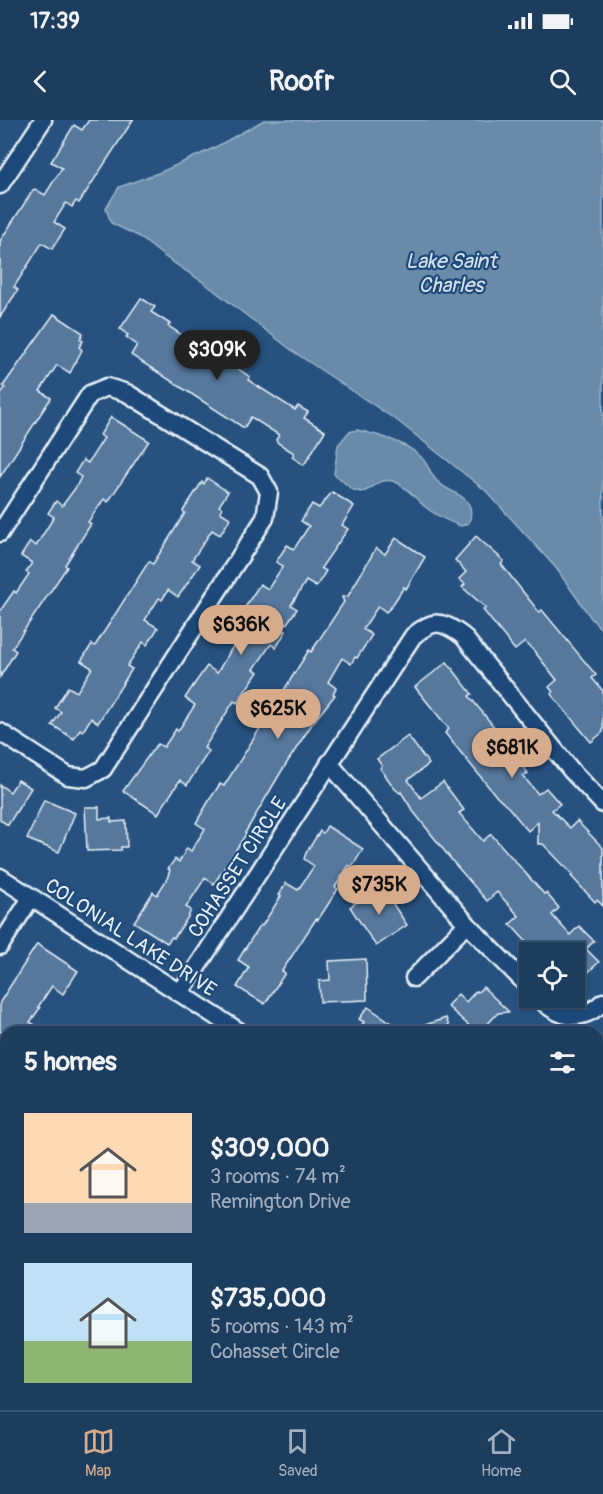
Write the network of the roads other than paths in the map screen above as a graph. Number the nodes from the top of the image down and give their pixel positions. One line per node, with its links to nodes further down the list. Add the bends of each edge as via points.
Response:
1 (43, 120): 2 (street)
2 (0, 185)
3 (0, 533): 4 (street, via 90,394 107,387 127,393 260,476 269,492 266,518 103,769 87,778 68,776)
4 (0, 732)
5 (329, 763): 6 (street, COHASSET CIRCLE, via 413,636 427,625 446,624 463,636); 9 (street); 13 (street, COHASSET CIRCLE)
6 (603, 804)
7 (0, 877): 8 (street, COLONIAL LAKE DRIVE)
8 (31, 898): 10 (street); 13 (street, COLONIAL LAKE DRIVE)
9 (467, 924): 11 (street); 12 (street)
10 (0, 946)
11 (519, 977)
12 (414, 978)
13 (180, 993): 16 (street, COLONIAL LAKE DRIVE)
14 (603, 1002): 15 (street, via 593,1012 567,1017)
15 (550, 1008)
16 (231, 1026)

